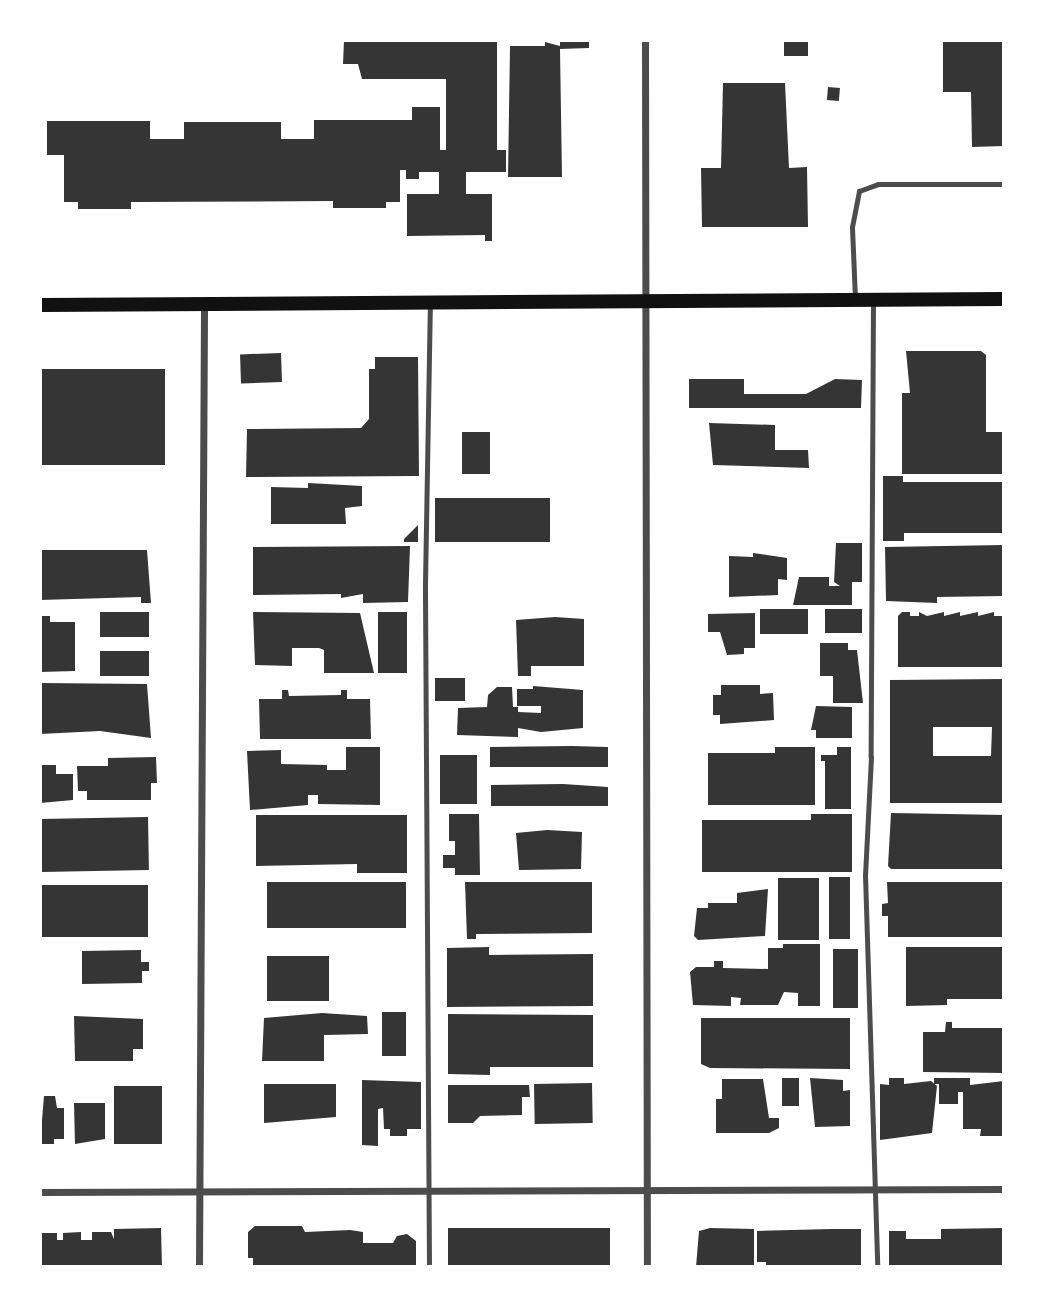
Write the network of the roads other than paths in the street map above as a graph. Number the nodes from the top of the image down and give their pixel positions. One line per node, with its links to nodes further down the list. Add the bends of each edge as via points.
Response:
1 (645, 40): 3 (street)
2 (1004, 184): 4 (lane, via 878,184 859,191 852,226)
3 (643, 299): 4 (main road); 7 (main road); 10 (street)
4 (855, 299): 5 (main road)
5 (873, 299): 6 (main road); 11 (lane, via 872,757 865,874)
6 (1004, 299)
7 (430, 301): 8 (main road); 13 (lane, via 425,584)
8 (204, 303): 9 (main road); 15 (street)
9 (40, 304)
10 (646, 1189): 11 (street); 13 (street); 18 (street)
11 (877, 1189): 12 (street); 19 (lane)
12 (1004, 1189)
13 (429, 1191): 15 (street); 17 (lane)
14 (40, 1192): 15 (street)
15 (198, 1192): 16 (street)
16 (199, 1267)
17 (429, 1267)
18 (647, 1267)
19 (877, 1267)

